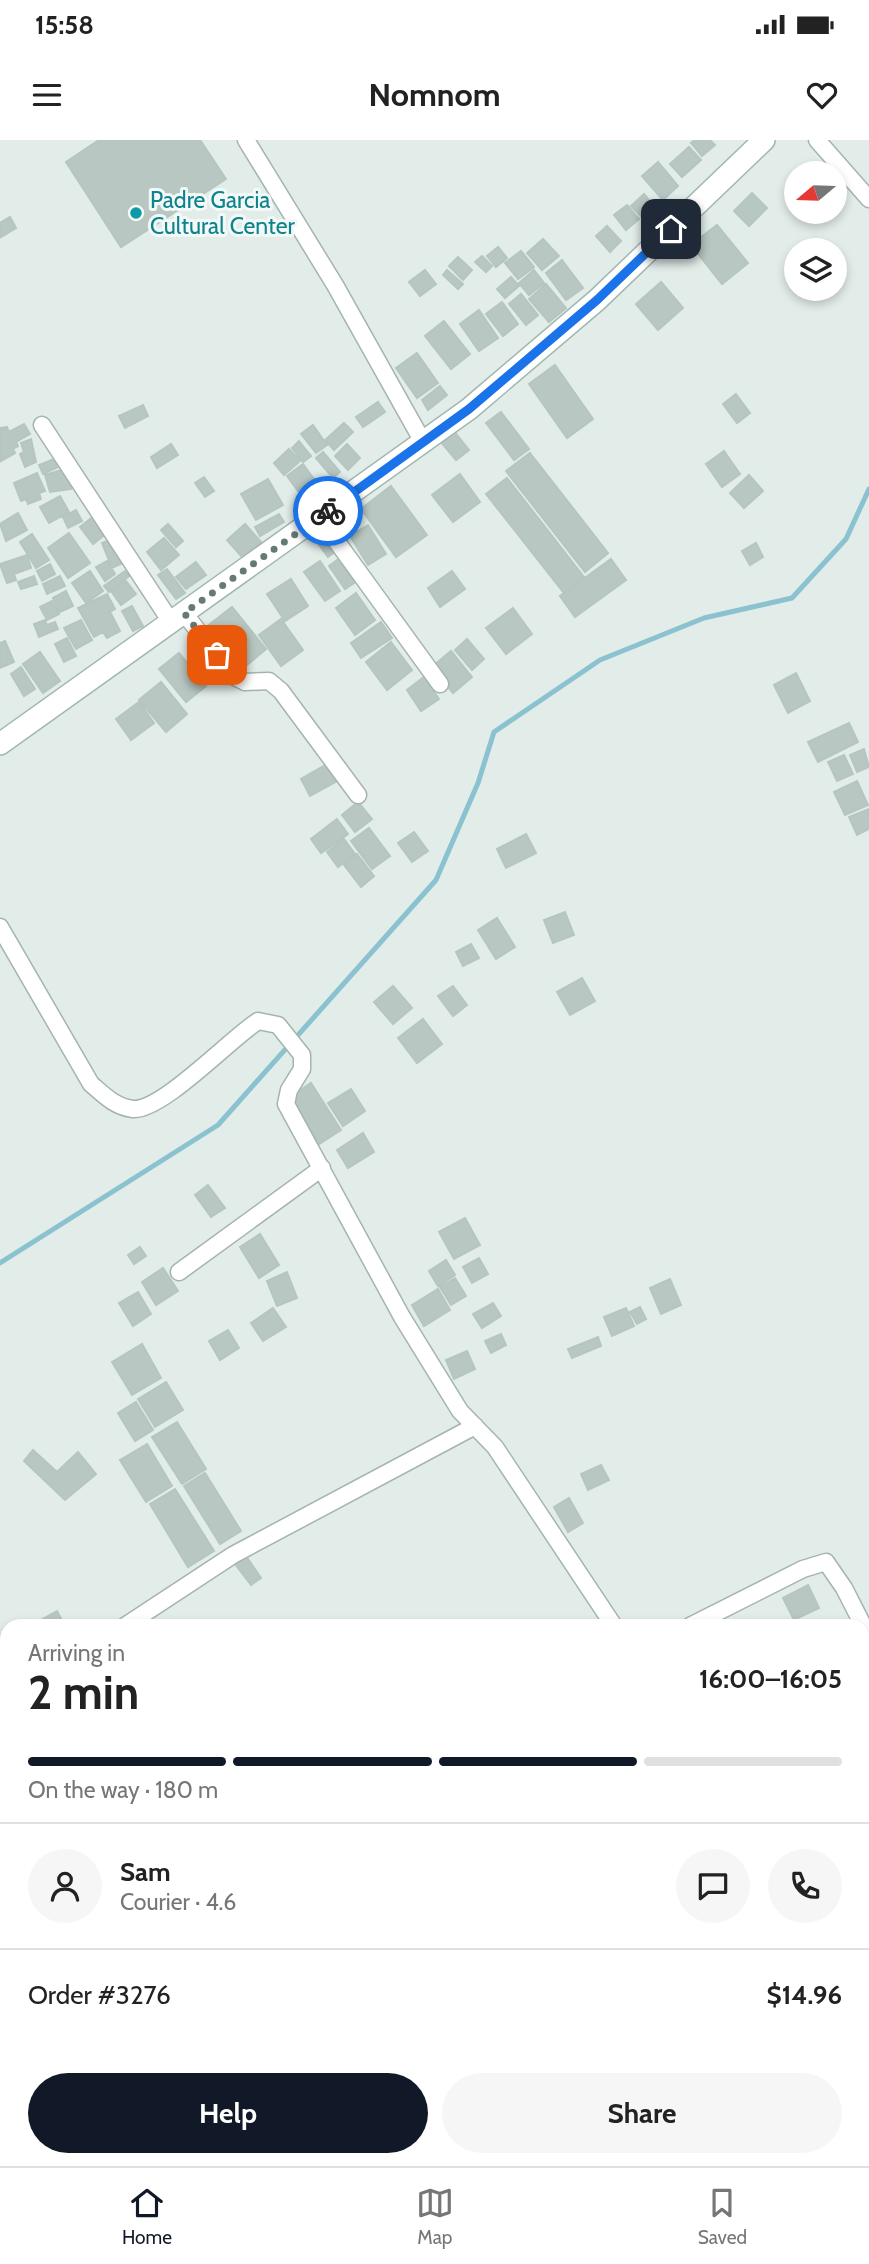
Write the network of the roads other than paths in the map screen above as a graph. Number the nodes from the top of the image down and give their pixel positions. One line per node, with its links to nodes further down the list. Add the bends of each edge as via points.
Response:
1 (246, 140): 6 (street)
2 (764, 140): 6 (main road, via 597,300)
3 (817, 140): 4 (street)
4 (869, 199)
5 (42, 425): 8 (street)
6 (424, 442): 7 (main road)
7 (319, 517): 8 (main road); 9 (street)
8 (178, 618): 10 (main road); 11 (street, via 233,676 245,682 269,681 281,691)
9 (440, 684)
10 (0, 744)
11 (358, 795)
12 (0, 926): 13 (street, via 91,1084 112,1102 135,1109 162,1100 258,1021 278,1025 302,1055 302,1069 286,1104)
13 (322, 1168): 14 (street); 15 (street, via 402,1317 460,1411)
14 (179, 1272)
15 (475, 1426): 16 (street, via 233,1555); 17 (street, via 495,1447)
16 (136, 1619)
17 (609, 1619)
18 (704, 1619): 19 (street, via 826,1562)
19 (860, 1619)

